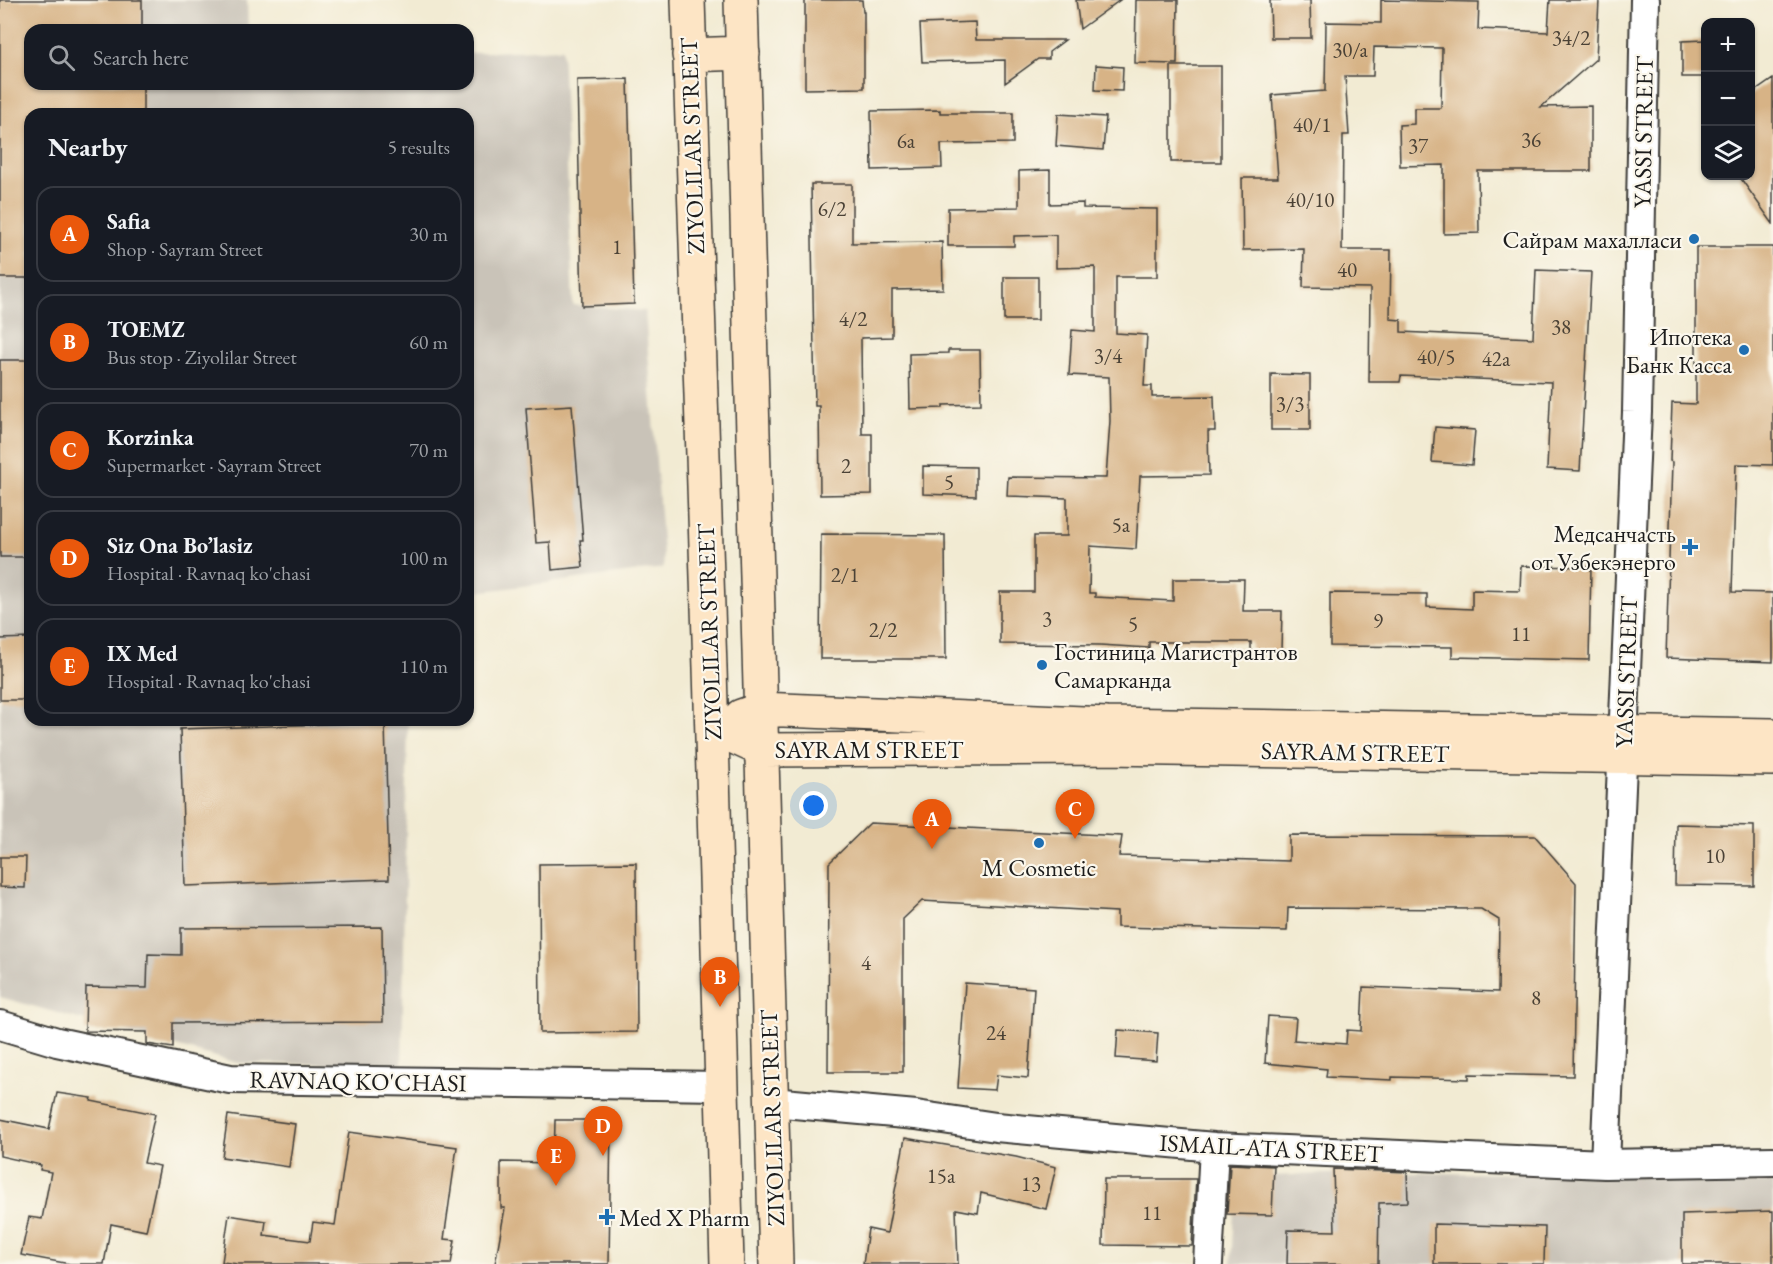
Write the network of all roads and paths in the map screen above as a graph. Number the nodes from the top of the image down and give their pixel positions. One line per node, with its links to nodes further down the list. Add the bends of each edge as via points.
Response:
1 (688, 0): 5 (main road, ZIYOLILAR STREET)
2 (741, 0): 4 (main road, ZIYOLILAR STREET)
3 (1646, 0): 9 (street, YASSI STREET, via 1637,412)
4 (743, 53): 5 (main road); 6 (main road, ZIYOLILAR STREET)
5 (689, 55): 7 (main road, ZIYOLILAR STREET)
6 (761, 709): 7 (main road, SAYRAM STREET); 9 (main road, SAYRAM STREET); 10 (main road, ZIYOLILAR STREET)
7 (712, 727): 10 (main road, SAYRAM STREET); 13 (main road, ZIYOLILAR STREET)
8 (1773, 735): 9 (main road, SAYRAM STREET)
9 (1623, 744): 10 (main road, SAYRAM STREET); 11 (main road, SAYRAM STREET); 17 (street, YASSI STREET)
10 (762, 750): 14 (main road, ZIYOLILAR STREET)
11 (1773, 759)
12 (0, 1025): 13 (street, RAVNAQ KO'CHASI, via 57,1042 230,1079)
13 (722, 1086): 18 (main road, ZIYOLILAR STREET)
14 (772, 1102): 15 (street, ISMAIL-ATA STREET); 19 (main road, ZIYOLILAR STREET)
15 (1214, 1147): 17 (street, ISMAIL-ATA STREET); 20 (street)
16 (1773, 1161): 17 (street, ISMAIL-ATA STREET)
17 (1605, 1164)
18 (727, 1264)
19 (776, 1264)
20 (1208, 1264)

